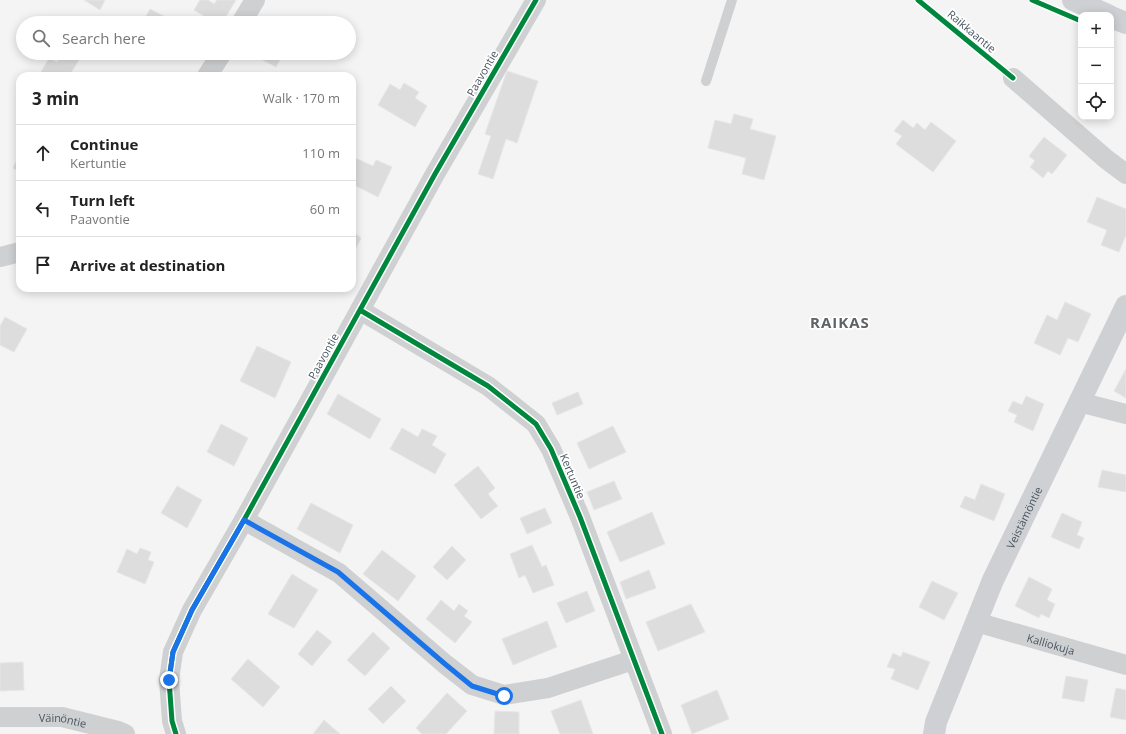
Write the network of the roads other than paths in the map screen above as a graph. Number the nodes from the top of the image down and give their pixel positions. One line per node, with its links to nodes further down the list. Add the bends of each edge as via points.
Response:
1 (255, 0): 6 (street)
2 (536, 0): 17 (street, Paavontie)
3 (732, 0): 12 (lane)
4 (1073, 0): 5 (street)
5 (1101, 12)
6 (245, 16)
7 (1114, 17): 8 (street)
8 (1126, 23)
9 (217, 60): 10 (street)
10 (210, 72)
11 (1013, 78): 13 (street)
12 (706, 81)
13 (1126, 174)
14 (16, 253): 15 (street)
15 (0, 257)
16 (1126, 306): 18 (street, Veistämöntie)
17 (360, 310): 20 (street, Paavontie); 22 (street, Kertuntie, via 488,386 536,424 551,449 580,517)
18 (1079, 402): 19 (street); 21 (street, Veistämöntie, via 993,580)
19 (1126, 414)
20 (244, 520): 22 (street, via 338,572 472,686 504,696 548,688); 26 (street, Paavontie, via 192,610 173,652 169,680 172,721)
21 (976, 622): 23 (street, Kalliokuja); 28 (street, Veistämöntie, via 936,722)
22 (633, 660): 27 (street, Kertuntie)
23 (1126, 665)
24 (0, 717): 25 (street, Väinöntie, via 62,717)
25 (125, 734)
26 (176, 734)
27 (662, 734)
28 (934, 734)

